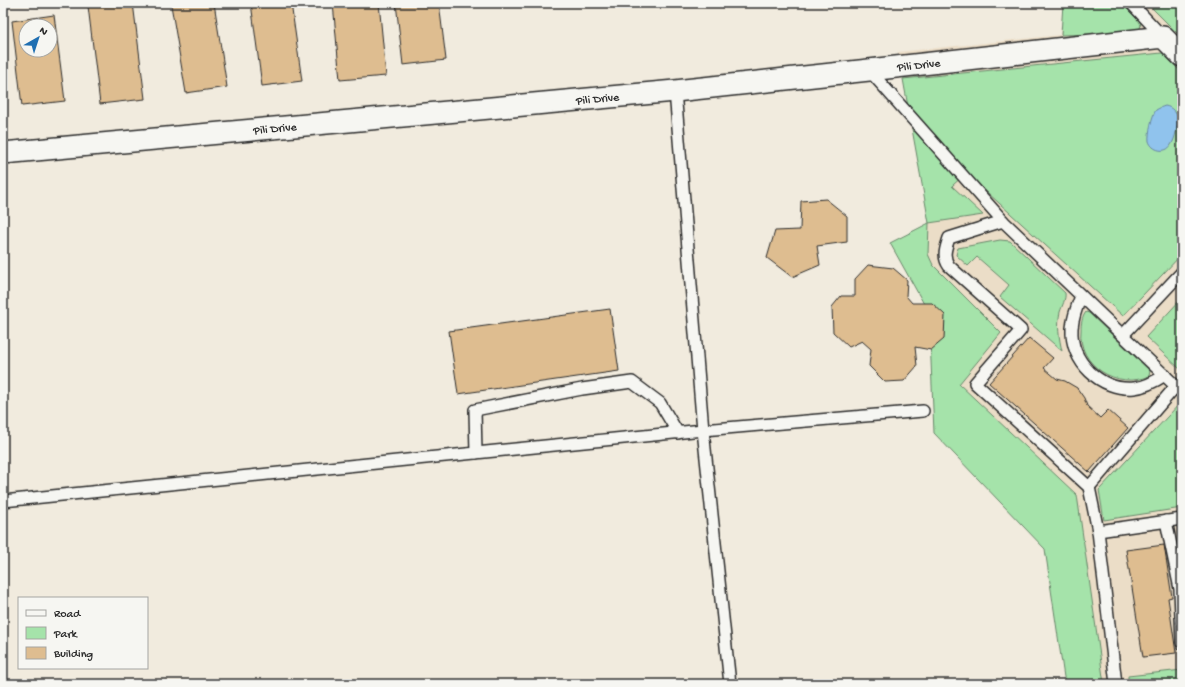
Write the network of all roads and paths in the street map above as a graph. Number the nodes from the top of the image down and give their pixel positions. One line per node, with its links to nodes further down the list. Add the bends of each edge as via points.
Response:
1 (1131, 3): 2 (lane)
2 (1163, 37): 3 (street); 4 (street, Pili Drive)
3 (1182, 56)
4 (869, 70): 5 (street, Pili Drive); 7 (lane)
5 (675, 91): 6 (street, Pili Drive); 14 (lane)
6 (3, 153)
7 (1003, 221): 9 (lane); 17 (lane, via 949,238 945,250 944,256 949,266 1021,330 975,383)
8 (1182, 272): 10 (lane)
9 (1082, 296): 10 (lane); 11 (lane, via 1074,313 1073,345 1090,373 1103,382 1118,387 1135,388 1151,384)
10 (1123, 335): 11 (lane)
11 (1165, 375): 12 (lane)
12 (1179, 389): 17 (lane)
13 (923, 411): 14 (lane)
14 (703, 430): 15 (lane); 23 (lane)
15 (678, 433): 16 (lane); 16 (lane, via 660,403 632,382 474,410)
16 (476, 453): 18 (lane)
17 (1089, 487): 21 (lane)
18 (3, 501)
19 (1182, 519): 20 (lane)
20 (1166, 522): 21 (lane); 22 (lane, via 1180,588)
21 (1098, 531): 24 (lane)
22 (1182, 643)
23 (730, 684)
24 (1116, 684)

